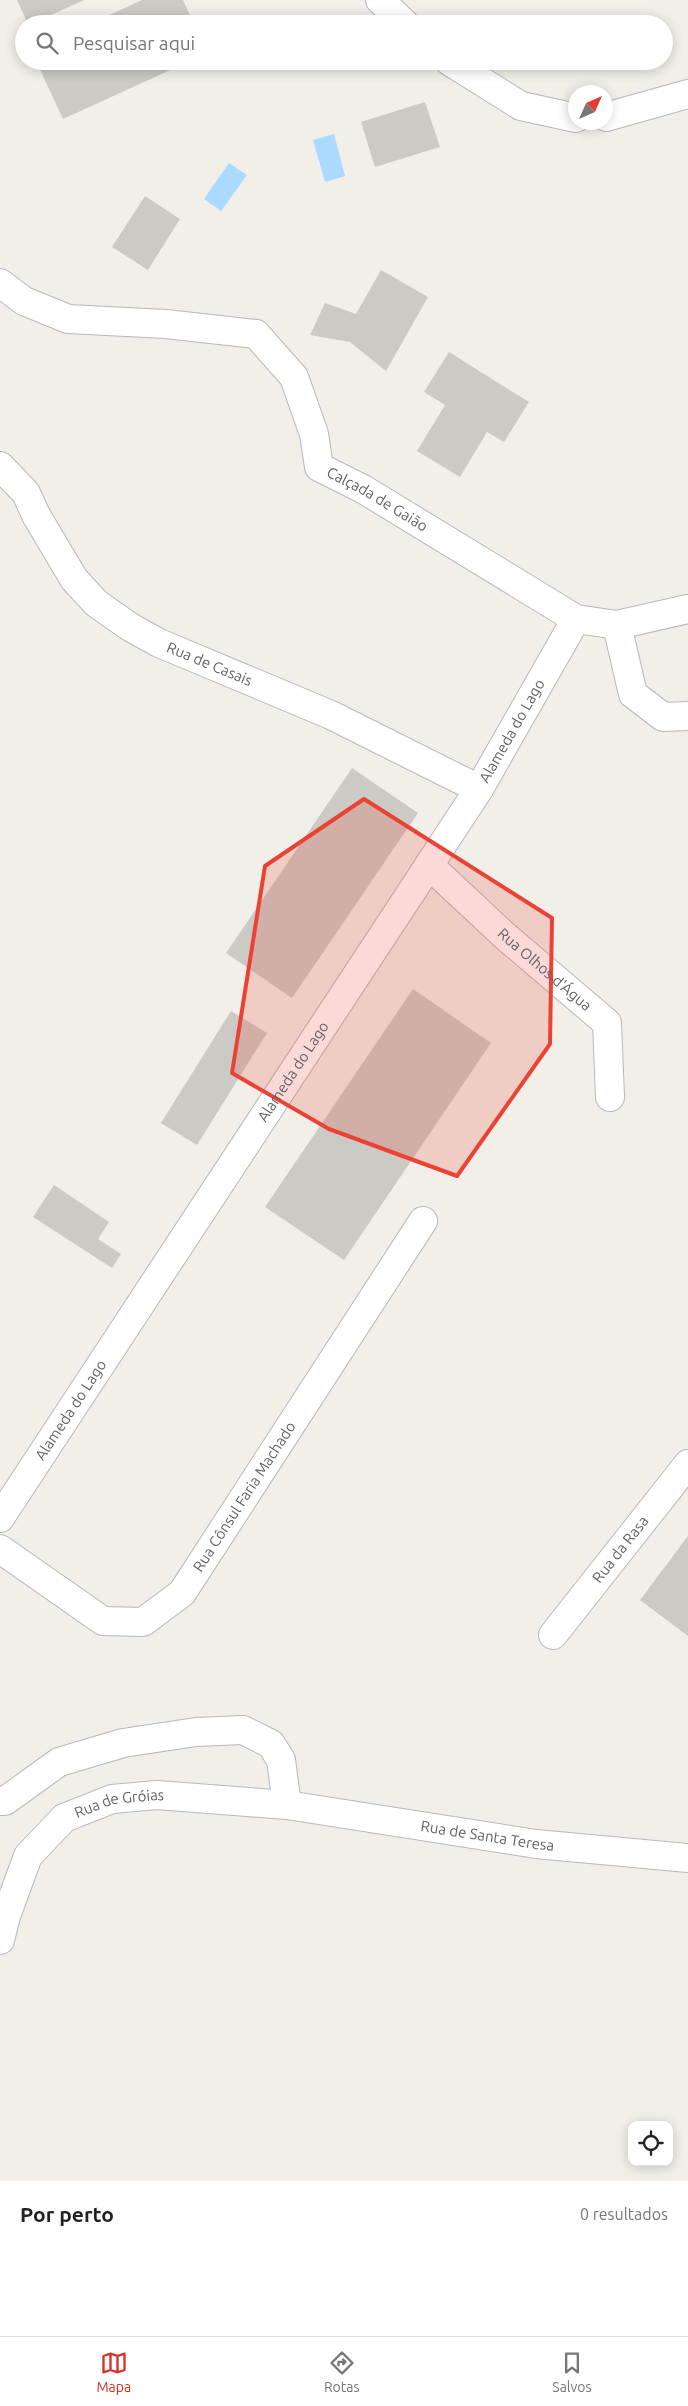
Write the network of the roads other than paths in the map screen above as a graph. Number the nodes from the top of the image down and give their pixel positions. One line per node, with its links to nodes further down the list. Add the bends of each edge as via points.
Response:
1 (380, 0): 2 (street)
2 (396, 15)
3 (463, 70): 6 (street, via 520,106)
4 (688, 94): 5 (street)
5 (613, 115)
6 (568, 116)
7 (0, 283): 10 (street, Calçada de Gaião, via 24,301 68,319 166,324 256,334 294,377 314,434 318,467 363,489)
8 (0, 466): 13 (street, Rua de Casais, via 26,494 74,579 96,603 130,627 331,716)
9 (688, 609): 11 (street)
10 (576, 619): 11 (street, Calçada de Gaião); 13 (street, Alameda do Lago)
11 (617, 625): 12 (street, via 633,694 663,717)
12 (688, 716)
13 (479, 790): 14 (street, Alameda do Lago)
14 (429, 865): 15 (street, Rua Olhos d'Água, via 607,1023); 18 (street, Alameda do Lago)
15 (610, 1097)
16 (423, 1221): 19 (street, Rua Cônsul Faria Machado, via 182,1593 142,1622 103,1622)
17 (688, 1464): 20 (street, Rua da Rasa)
18 (0, 1518)
19 (0, 1549)
20 (553, 1635)
21 (0, 1801): 22 (street, via 5,1801 59,1762 123,1744 196,1732 243,1730 271,1744 281,1760)
22 (287, 1805): 23 (street, Rua de Santa Teresa, via 536,1844); 24 (street, Rua de Gróias, via 157,1795 112,1799 64,1818 28,1856)
23 (688, 1858)
24 (0, 1940)

